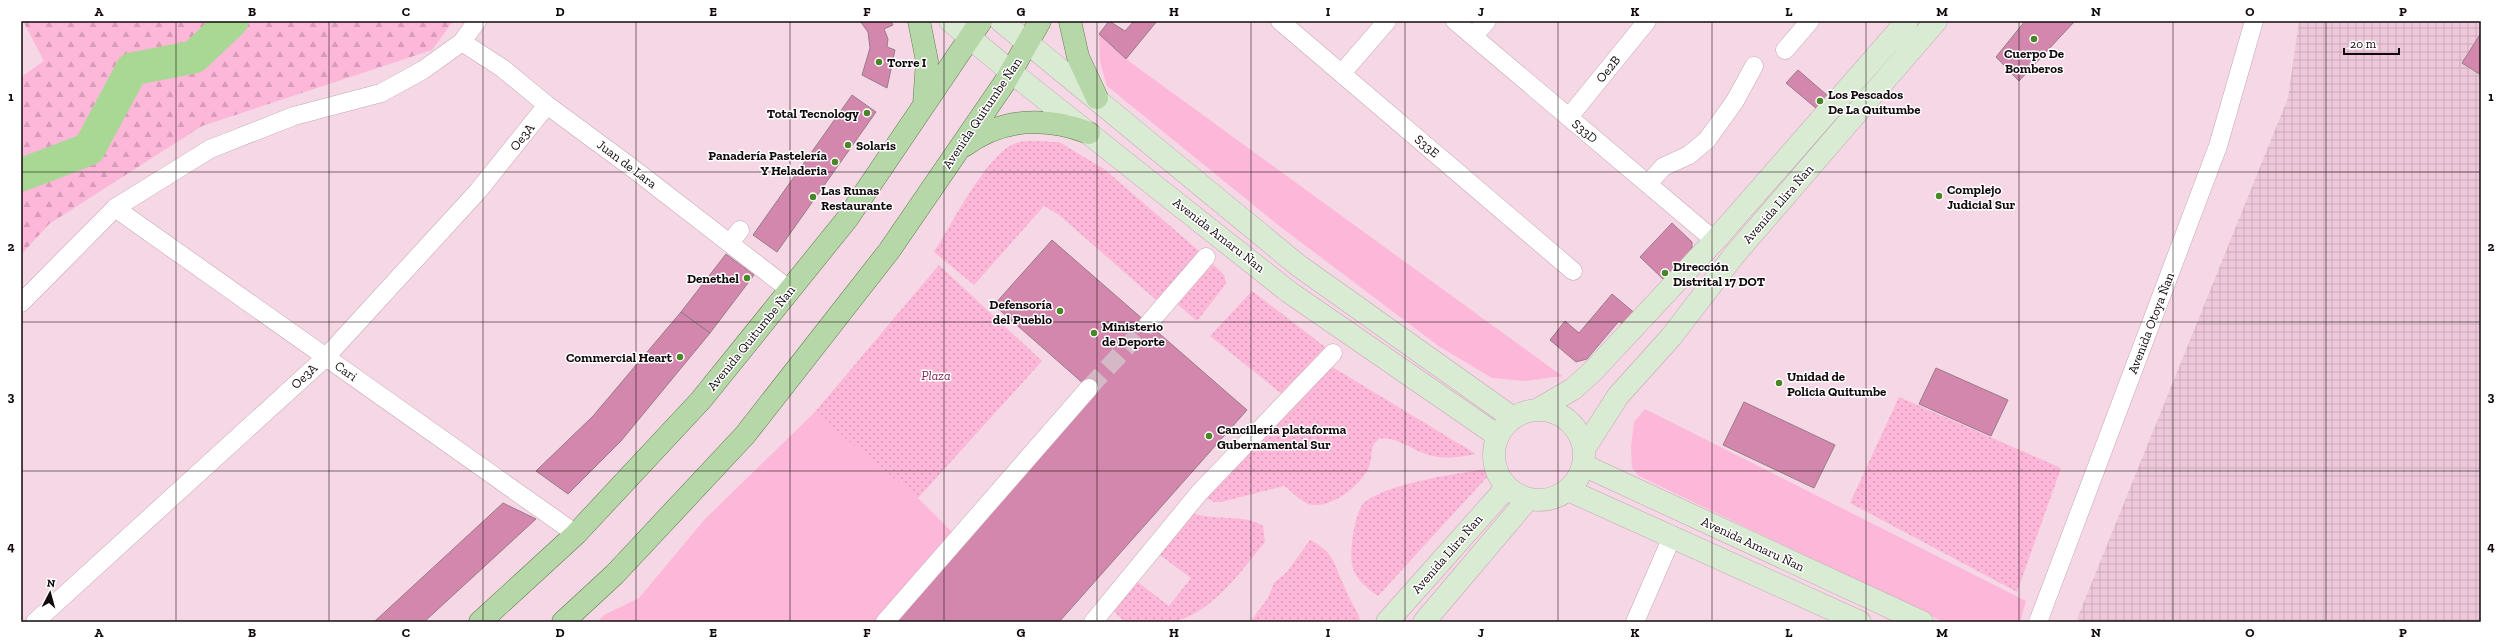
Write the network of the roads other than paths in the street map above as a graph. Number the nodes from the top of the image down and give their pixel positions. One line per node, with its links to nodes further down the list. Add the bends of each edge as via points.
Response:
1 (477, 21): 19 (street)
2 (919, 21): 27 (main road, via 927,61)
3 (950, 21): 18 (main road, Avenida Amaru Ñan)
4 (981, 21): 18 (main road, Avenida Quitumbe Ñan)
5 (1001, 21): 20 (main road, Avenida Amaru Ñan)
6 (1040, 21): 20 (main road, Avenida Quitumbe Ñan)
7 (1070, 21): 25 (main road, via 1078,57)
8 (1280, 21): 24 (street, S33E)
9 (1387, 21): 24 (street)
10 (1455, 21): 17 (street, S33D)
11 (1487, 21): 17 (street)
12 (1647, 21): 28 (street, Oe2B)
13 (1810, 21): 21 (street)
14 (1907, 21): 33 (main road, Avenida Llira Ñan)
15 (1936, 21): 45 (main road, Avenida Llira Ñan, via 1735,254 1671,337 1618,396)
16 (2254, 21): 61 (street, Avenida Otoya Ñan, via 2218,146)
17 (1473, 36): 28 (street, S33D)
18 (969, 39): 23 (main road, Avenida Amaru Ñan); 27 (main road, Avenida Quitumbe Ñan)
19 (462, 42): 26 (street, Juan de Lara, via 506,65); 32 (street, via 423,70 381,93 294,116 210,149)
20 (1028, 45): 23 (main road, Avenida Quitumbe Ñan); 25 (main road, Avenida Amaru Ñan)
21 (1785, 50)
22 (1754, 66): 31 (street, via 1735,101 1707,140 1689,155 1663,168)
23 (1011, 72): 29 (main road, Avenida Amaru Ñan); 30 (main road, Avenida Quitumbe Ñan)
24 (1342, 74): 35 (street, S33E)
25 (1097, 98): 43 (main road, Avenida Amaru Ñan, via 1299,266)
26 (546, 105): 36 (street, Juan de Lara, via 636,162 735,237); 40 (street, Oe3A, via 478,191)
27 (924, 108): 36 (main road, Avenida Quitumbe Ñan, via 847,220)
28 (1569, 117): 31 (street, S33D)
29 (1089, 133): 30 (main road, via 1056,122 1021,122 987,132); 44 (main road, Avenida Amaru Ñan, via 1289,292)
30 (958, 150): 53 (main road, Avenida Quitumbe Ñan, via 889,251 745,435 615,574)
31 (1648, 184): 33 (street, S33D)
32 (115, 208): 37 (street); 40 (street, Cari)
33 (1714, 240): 42 (main road, Avenida Llira Ñan, via 1593,371 1573,389)
34 (1206, 257): 38 (street)
35 (1573, 271)
36 (790, 290): 49 (main road, Avenida Quitumbe Ñan, via 701,400)
37 (21, 303)
38 (1148, 324)
39 (1333, 353): 55 (street, via 1198,493)
40 (326, 357): 49 (street, Cari); 51 (street, Oe3A)
41 (1089, 388): 54 (street)
42 (1537, 410): 43 (main road); 45 (main road, via 1553,413 1568,421 1579,434)
43 (1513, 418): 44 (main road)
44 (1498, 436): 46 (main road, via 1494,454 1496,466)
45 (1584, 457): 47 (main road, via 1578,479); 60 (main road, Avenida Amaru Ñan)
46 (1506, 486): 48 (main road); 56 (main road, Avenida Llira Ñan)
47 (1568, 490): 48 (main road, via 1549,500); 50 (main road, Avenida Amaru Ñan)
48 (1528, 499): 57 (main road, Avenida Llira Ñan)
49 (576, 534): 52 (main road, Avenida Quitumbe Ñan)
50 (1672, 537): 58 (street); 59 (main road, Avenida Amaru Ñan)
51 (36, 622)
52 (480, 622)
53 (563, 622)
54 (885, 622)
55 (1093, 622)
56 (1387, 622)
57 (1424, 622)
58 (1635, 622)
59 (1860, 622)
60 (1922, 622)
61 (2038, 622)

